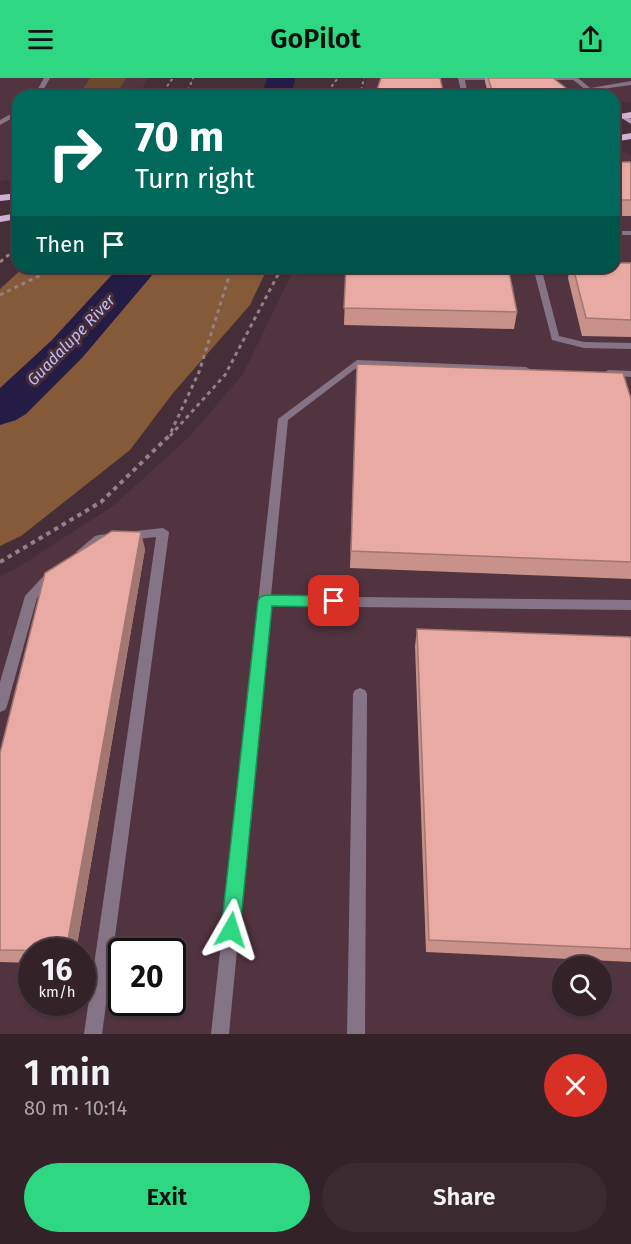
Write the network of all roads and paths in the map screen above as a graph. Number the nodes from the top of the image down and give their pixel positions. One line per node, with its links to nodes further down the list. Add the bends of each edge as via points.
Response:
1 (338, 78): 8 (path)
2 (506, 78): 9 (street, via 461,78)
3 (529, 78): 4 (street)
4 (574, 78): 7 (street)
5 (622, 78): 6 (street)
6 (631, 82): 7 (street)
7 (588, 89)
8 (329, 90)
9 (464, 90)
10 (622, 116): 11 (main road)
11 (631, 122)
12 (12, 252): 13 (path)
13 (0, 262)
14 (45, 273): 18 (path)
15 (230, 273): 23 (path, via 199,372)
16 (279, 273): 23 (path, via 225,375)
17 (539, 273): 19 (street, via 555,338 584,345)
18 (0, 295)
19 (631, 346)
20 (536, 370): 25 (street, via 357,363 283,419)
21 (595, 373): 22 (street)
22 (631, 374)
23 (169, 437): 24 (path, via 101,502)
24 (0, 562)
25 (266, 601): 26 (street); 30 (street)
26 (631, 605)
27 (360, 694): 31 (street)
28 (0, 706): 29 (street, via 31,596 50,576 99,539 163,532)
29 (93, 1034)
30 (220, 1034)
31 (356, 1034)

